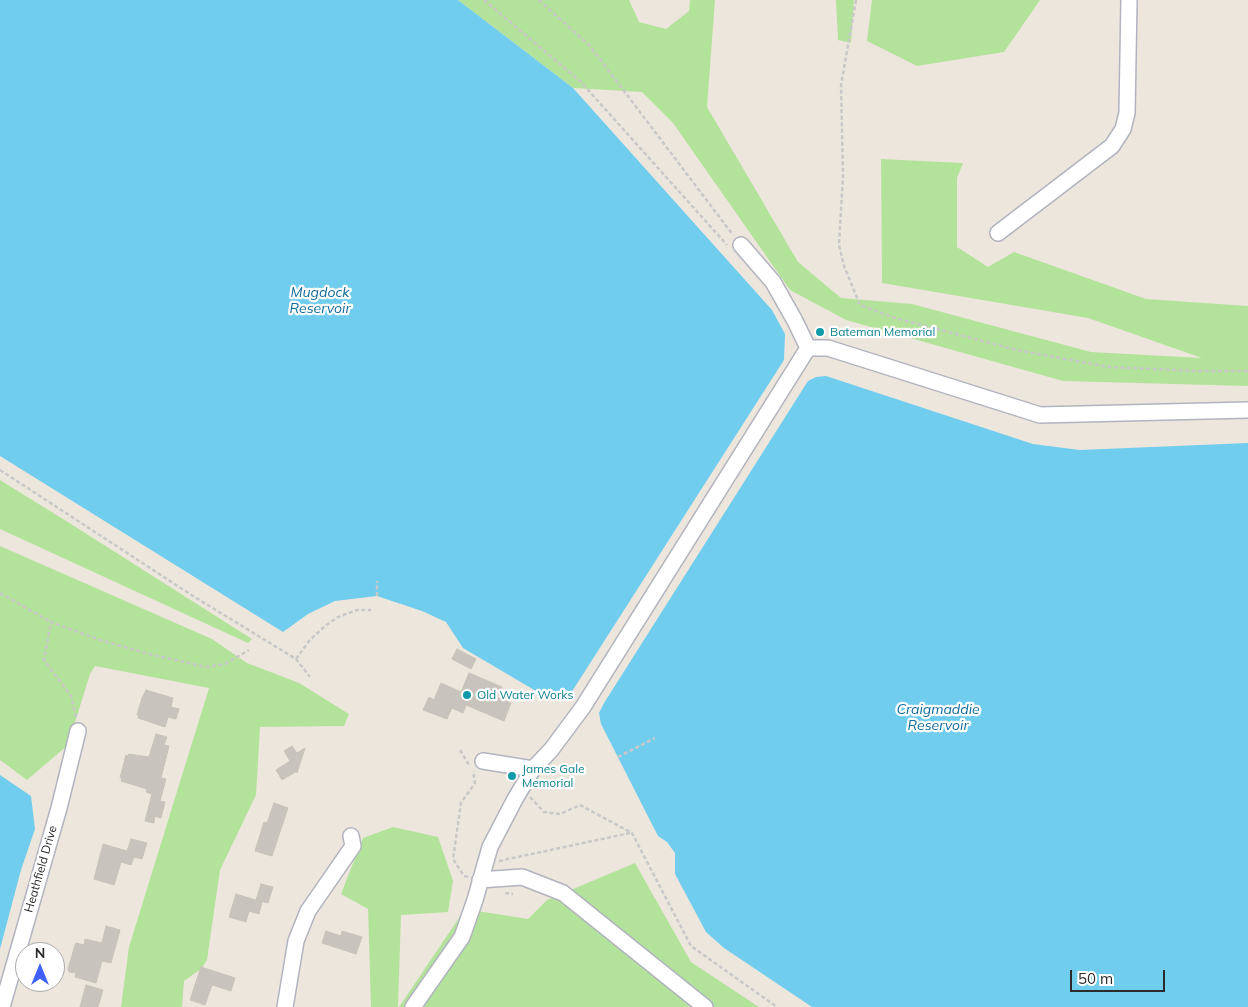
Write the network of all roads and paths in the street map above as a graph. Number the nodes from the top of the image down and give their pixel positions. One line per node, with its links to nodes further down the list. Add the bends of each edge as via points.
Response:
1 (484, 0): 6 (path, via 580,81)
2 (539, 0): 6 (path, via 590,46)
3 (856, 0): 8 (path, via 842,85 843,176 839,246 860,305 895,318 1017,350 1109,367)
4 (1130, 0): 5 (street, via 1124,129 1112,146)
5 (998, 233)
6 (736, 248): 7 (street, via 773,282)
7 (808, 348): 9 (street, via 828,348 1040,415); 24 (street, via 584,708)
8 (1248, 371)
9 (1248, 410)
10 (0, 470): 17 (path)
11 (377, 581): 13 (path)
12 (0, 593): 15 (path)
13 (377, 596)
14 (371, 610): 17 (path, via 356,610 338,617 309,641)
15 (51, 622): 16 (path, via 100,640 206,667 225,664); 19 (path, via 44,660 71,696)
16 (249, 650)
17 (296, 660): 18 (path)
18 (310, 677)
19 (78, 731): 31 (street, Heathfield Drive)
20 (655, 738): 22 (path)
21 (460, 750): 28 (path, via 474,772 474,783 461,803 453,859 464,876)
22 (618, 757)
23 (483, 761): 24 (street)
24 (533, 769): 25 (street)
25 (515, 799): 26 (path, via 531,796 544,812 560,814 580,805); 28 (street, via 490,847)
26 (632, 833): 28 (path, via 503,859); 35 (path, via 691,946)
27 (351, 836): 32 (street, via 353,846 308,911 296,941)
28 (482, 874): 33 (street, via 462,937); 34 (street, via 522,877 563,893)
29 (500, 892): 30 (path)
30 (513, 894)
31 (2, 1007)
32 (285, 1007)
33 (413, 1007)
34 (705, 1007)
35 (777, 1007)

